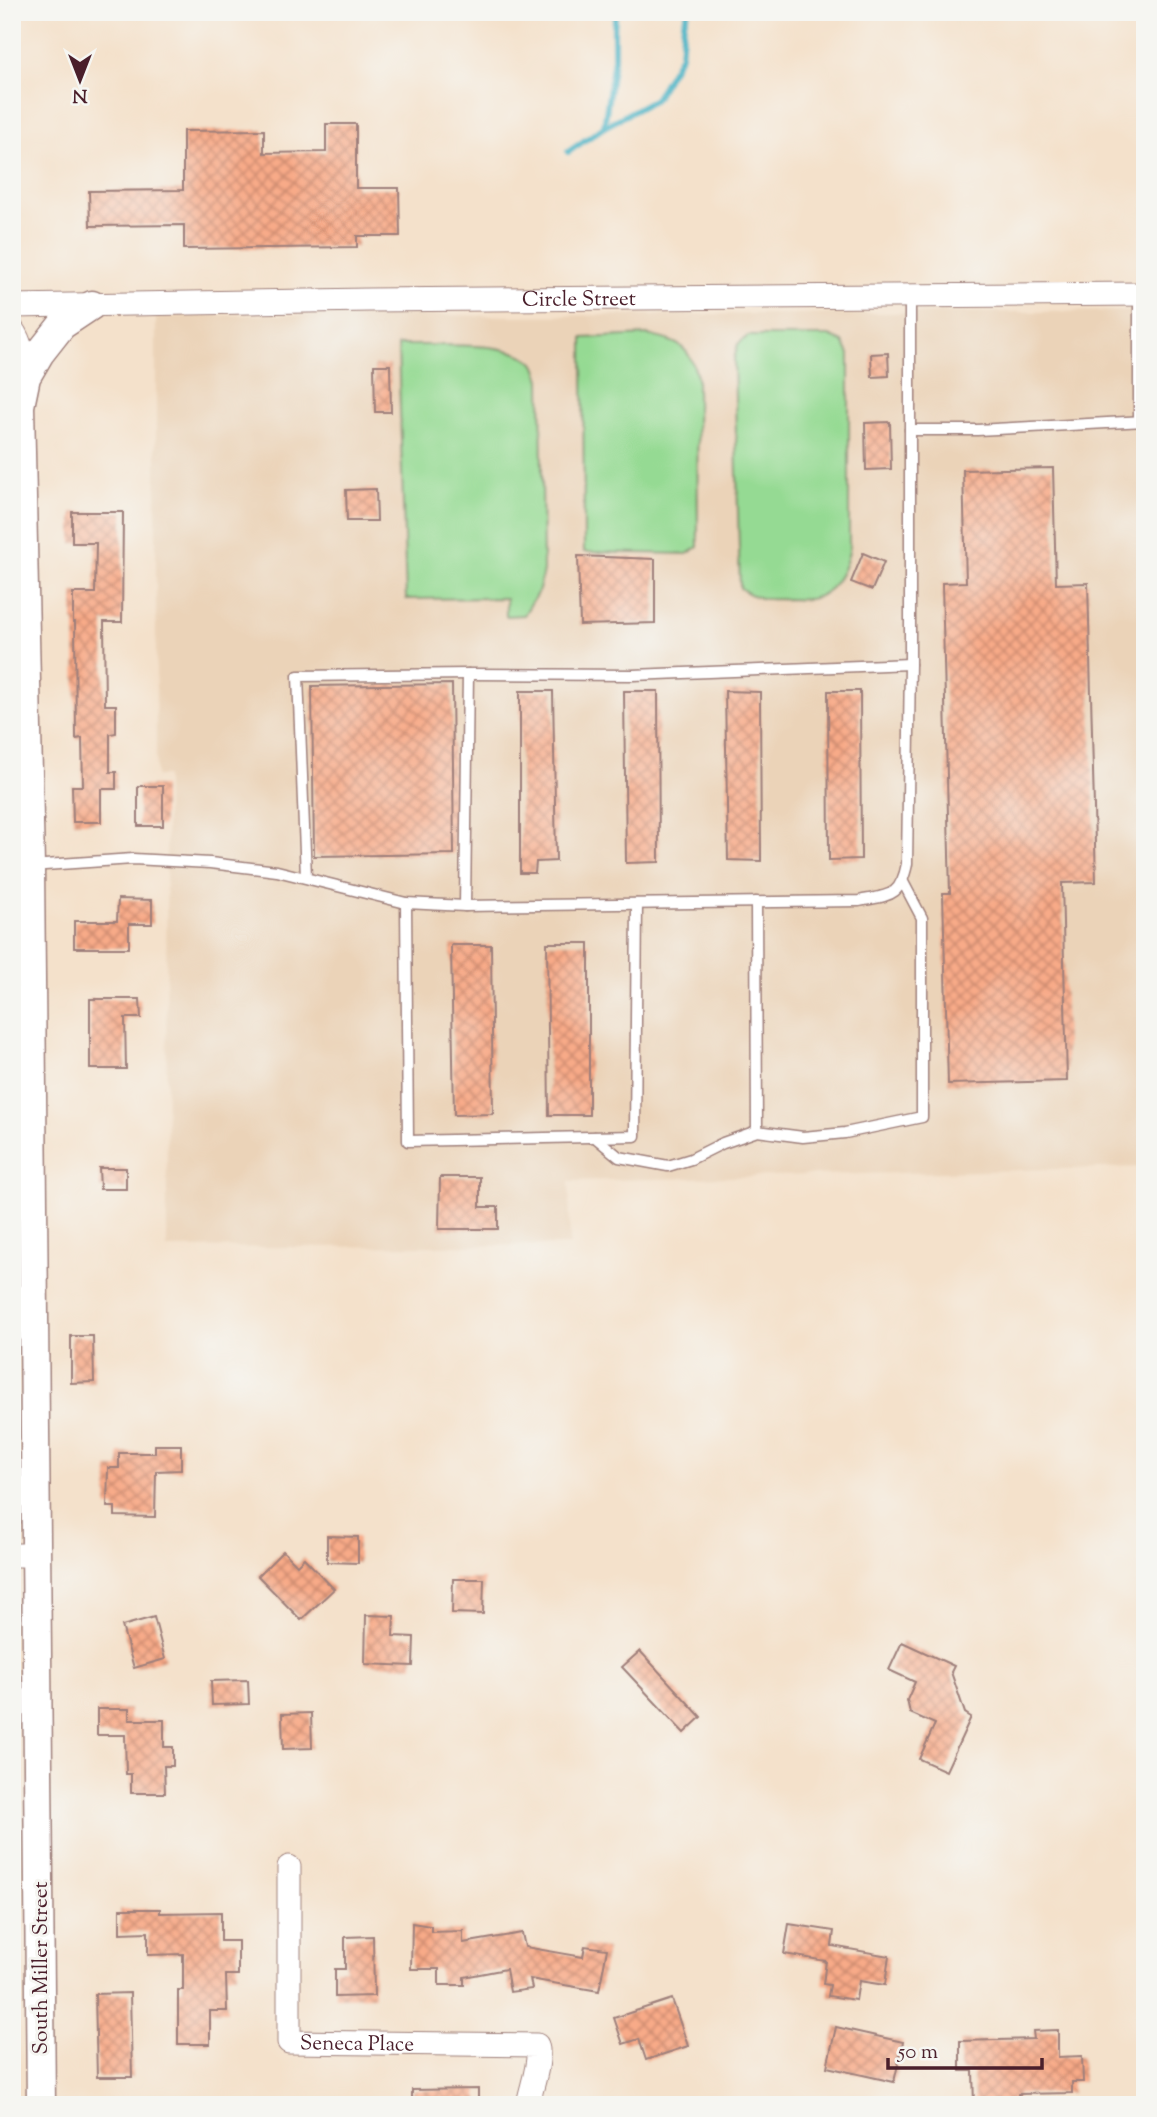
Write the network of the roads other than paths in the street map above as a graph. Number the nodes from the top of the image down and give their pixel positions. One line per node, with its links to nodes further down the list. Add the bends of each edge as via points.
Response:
1 (1142, 294): 2 (street, Circle Street); 7 (lane)
2 (910, 296): 3 (street, Circle Street); 8 (lane)
3 (92, 305): 4 (street, Circle Street); 6 (street, South Miller Street, via 62,325)
4 (12, 306)
5 (12, 329): 6 (street, via 24,356)
6 (26, 377): 11 (street, South Miller Street, via 20,406)
7 (1142, 422): 8 (lane)
8 (910, 430): 9 (lane)
9 (910, 664): 10 (lane, via 633,675); 13 (lane)
10 (468, 674): 12 (lane, via 298,676); 17 (lane)
11 (30, 866): 12 (lane, via 133,859 210,863); 20 (street, South Miller Street)
12 (306, 877): 15 (lane)
13 (903, 882): 14 (lane, via 891,894 859,901); 18 (lane, via 922,918 922,1117 803,1137)
14 (756, 902): 16 (lane); 18 (lane)
15 (406, 903): 17 (lane); 19 (lane, via 408,1141)
16 (637, 904): 17 (lane); 19 (lane, via 635,1136)
17 (465, 906)
18 (757, 1131): 19 (lane, via 668,1166 618,1157)
19 (595, 1137)
20 (25, 1555): 22 (street, South Miller Street)
21 (289, 1867): 23 (street, Seneca Place, via 289,2042 537,2045 540,2054)
22 (41, 2105)
23 (528, 2105)

